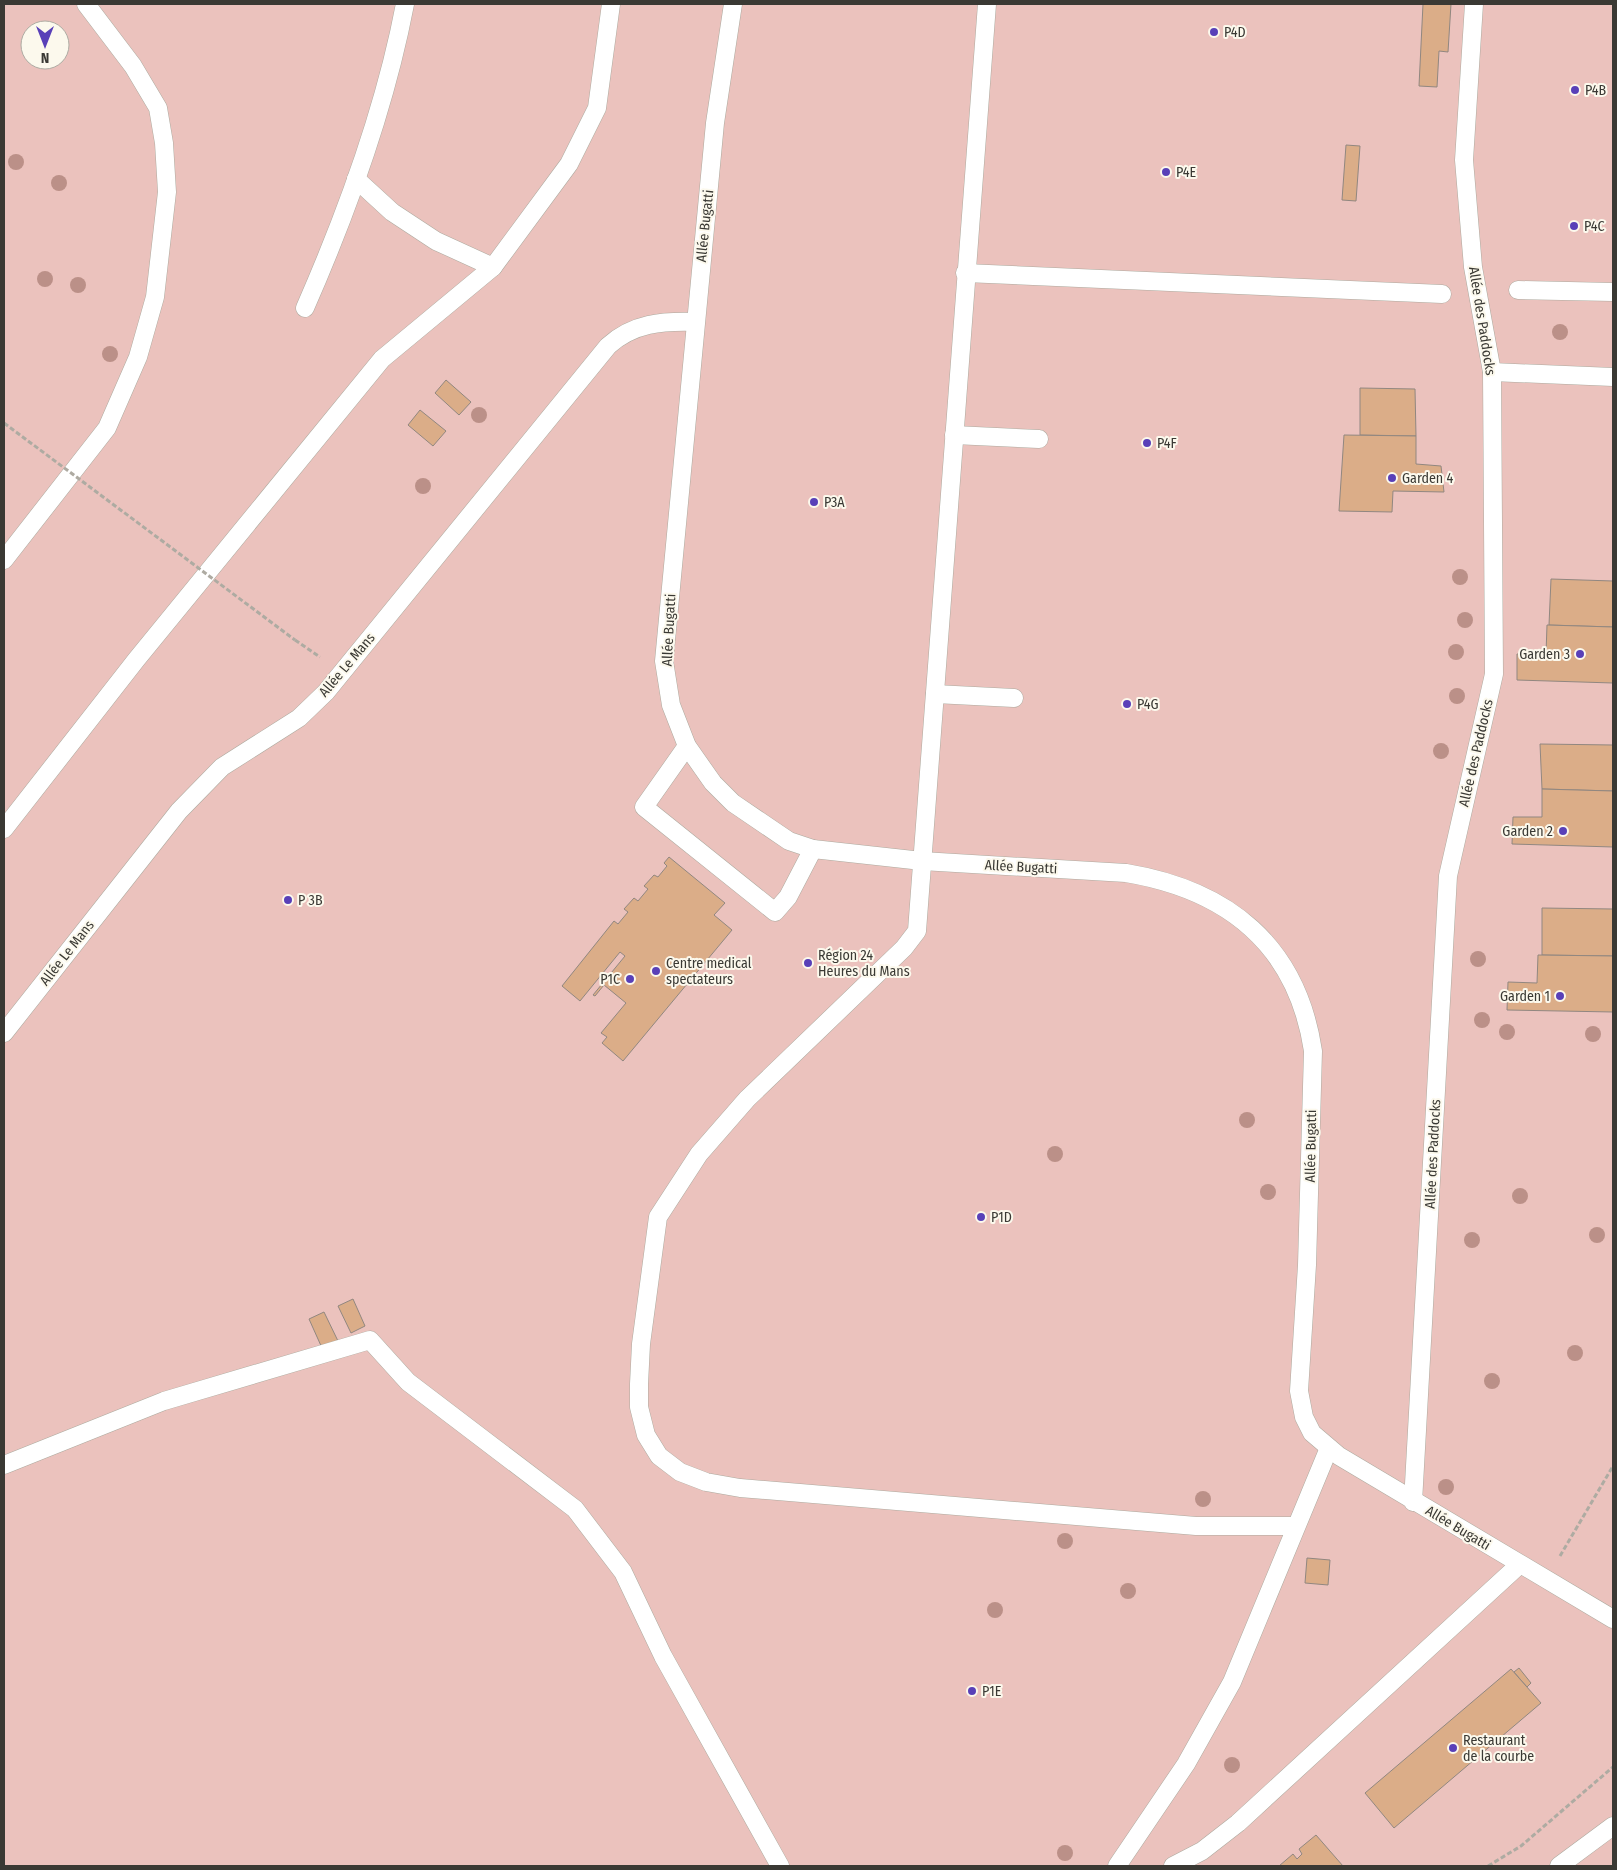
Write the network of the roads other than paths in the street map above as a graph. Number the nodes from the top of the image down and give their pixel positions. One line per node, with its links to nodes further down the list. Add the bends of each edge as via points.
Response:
1 (86, 4): 19 (lane, via 133,66 158,108 167,192 155,298 138,356 107,428)
2 (405, 4): 7 (lane, via 385,90)
3 (611, 4): 8 (lane, via 597,108 569,164)
4 (733, 4): 14 (lane, Allée Bugatti, via 716,123)
5 (987, 4): 9 (lane)
6 (1474, 4): 15 (lane, Allée des Paddocks, via 1464,160 1473,267)
7 (356, 179): 8 (lane, via 392,212 436,242); 13 (lane)
8 (493, 267): 23 (lane, via 382,359 136,660)
9 (965, 272): 12 (lane); 17 (lane)
10 (1518, 290): 11 (lane)
11 (1613, 292)
12 (1442, 294)
13 (305, 308)
14 (695, 322): 22 (lane, Allée Bugatti, via 664,661 671,705); 26 (lane, Allée Le Mans, via 673,321 640,326 621,334 608,346 326,692 299,718 222,767 179,811)
15 (1492, 372): 16 (lane); 29 (lane, Allée des Paddocks, via 1494,674 1448,876)
16 (1613, 377)
17 (954, 435): 18 (lane); 20 (lane)
18 (1039, 439)
19 (4, 560)
20 (935, 694): 21 (lane); 25 (lane)
21 (1014, 698)
22 (687, 746): 24 (lane, Allée Bugatti, via 713,783 734,804 789,841); 24 (lane, via 644,806 775,912 788,897)
23 (4, 829)
24 (813, 849): 25 (lane, Allée Bugatti)
25 (922, 861): 27 (lane, Allée Bugatti, via 1126,873 1154,878 1226,908 1257,932 1280,962 1298,994 1308,1021 1313,1051 1307,1265 1299,1391 1304,1417 1312,1433); 30 (lane, via 917,931 904,948 747,1099 699,1154 658,1218 639,1384 639,1407 646,1435 660,1456 680,1472 706,1482 740,1488 1196,1526)
26 (4, 1033)
27 (1329, 1448): 29 (lane, Allée Bugatti); 30 (lane)
28 (4, 1465): 34 (lane, via 164,1401 370,1340 408,1382 575,1509 624,1572 663,1656)
29 (1413, 1502): 31 (lane, Allée Bugatti)
30 (1296, 1526): 35 (lane, via 1232,1682 1186,1764)
31 (1519, 1564): 32 (lane, Allée Bugatti); 36 (lane, via 1238,1823 1202,1851)
32 (1613, 1619)
33 (1613, 1826): 37 (lane)
34 (780, 1866)
35 (1117, 1866)
36 (1173, 1866)
37 (1559, 1866)

